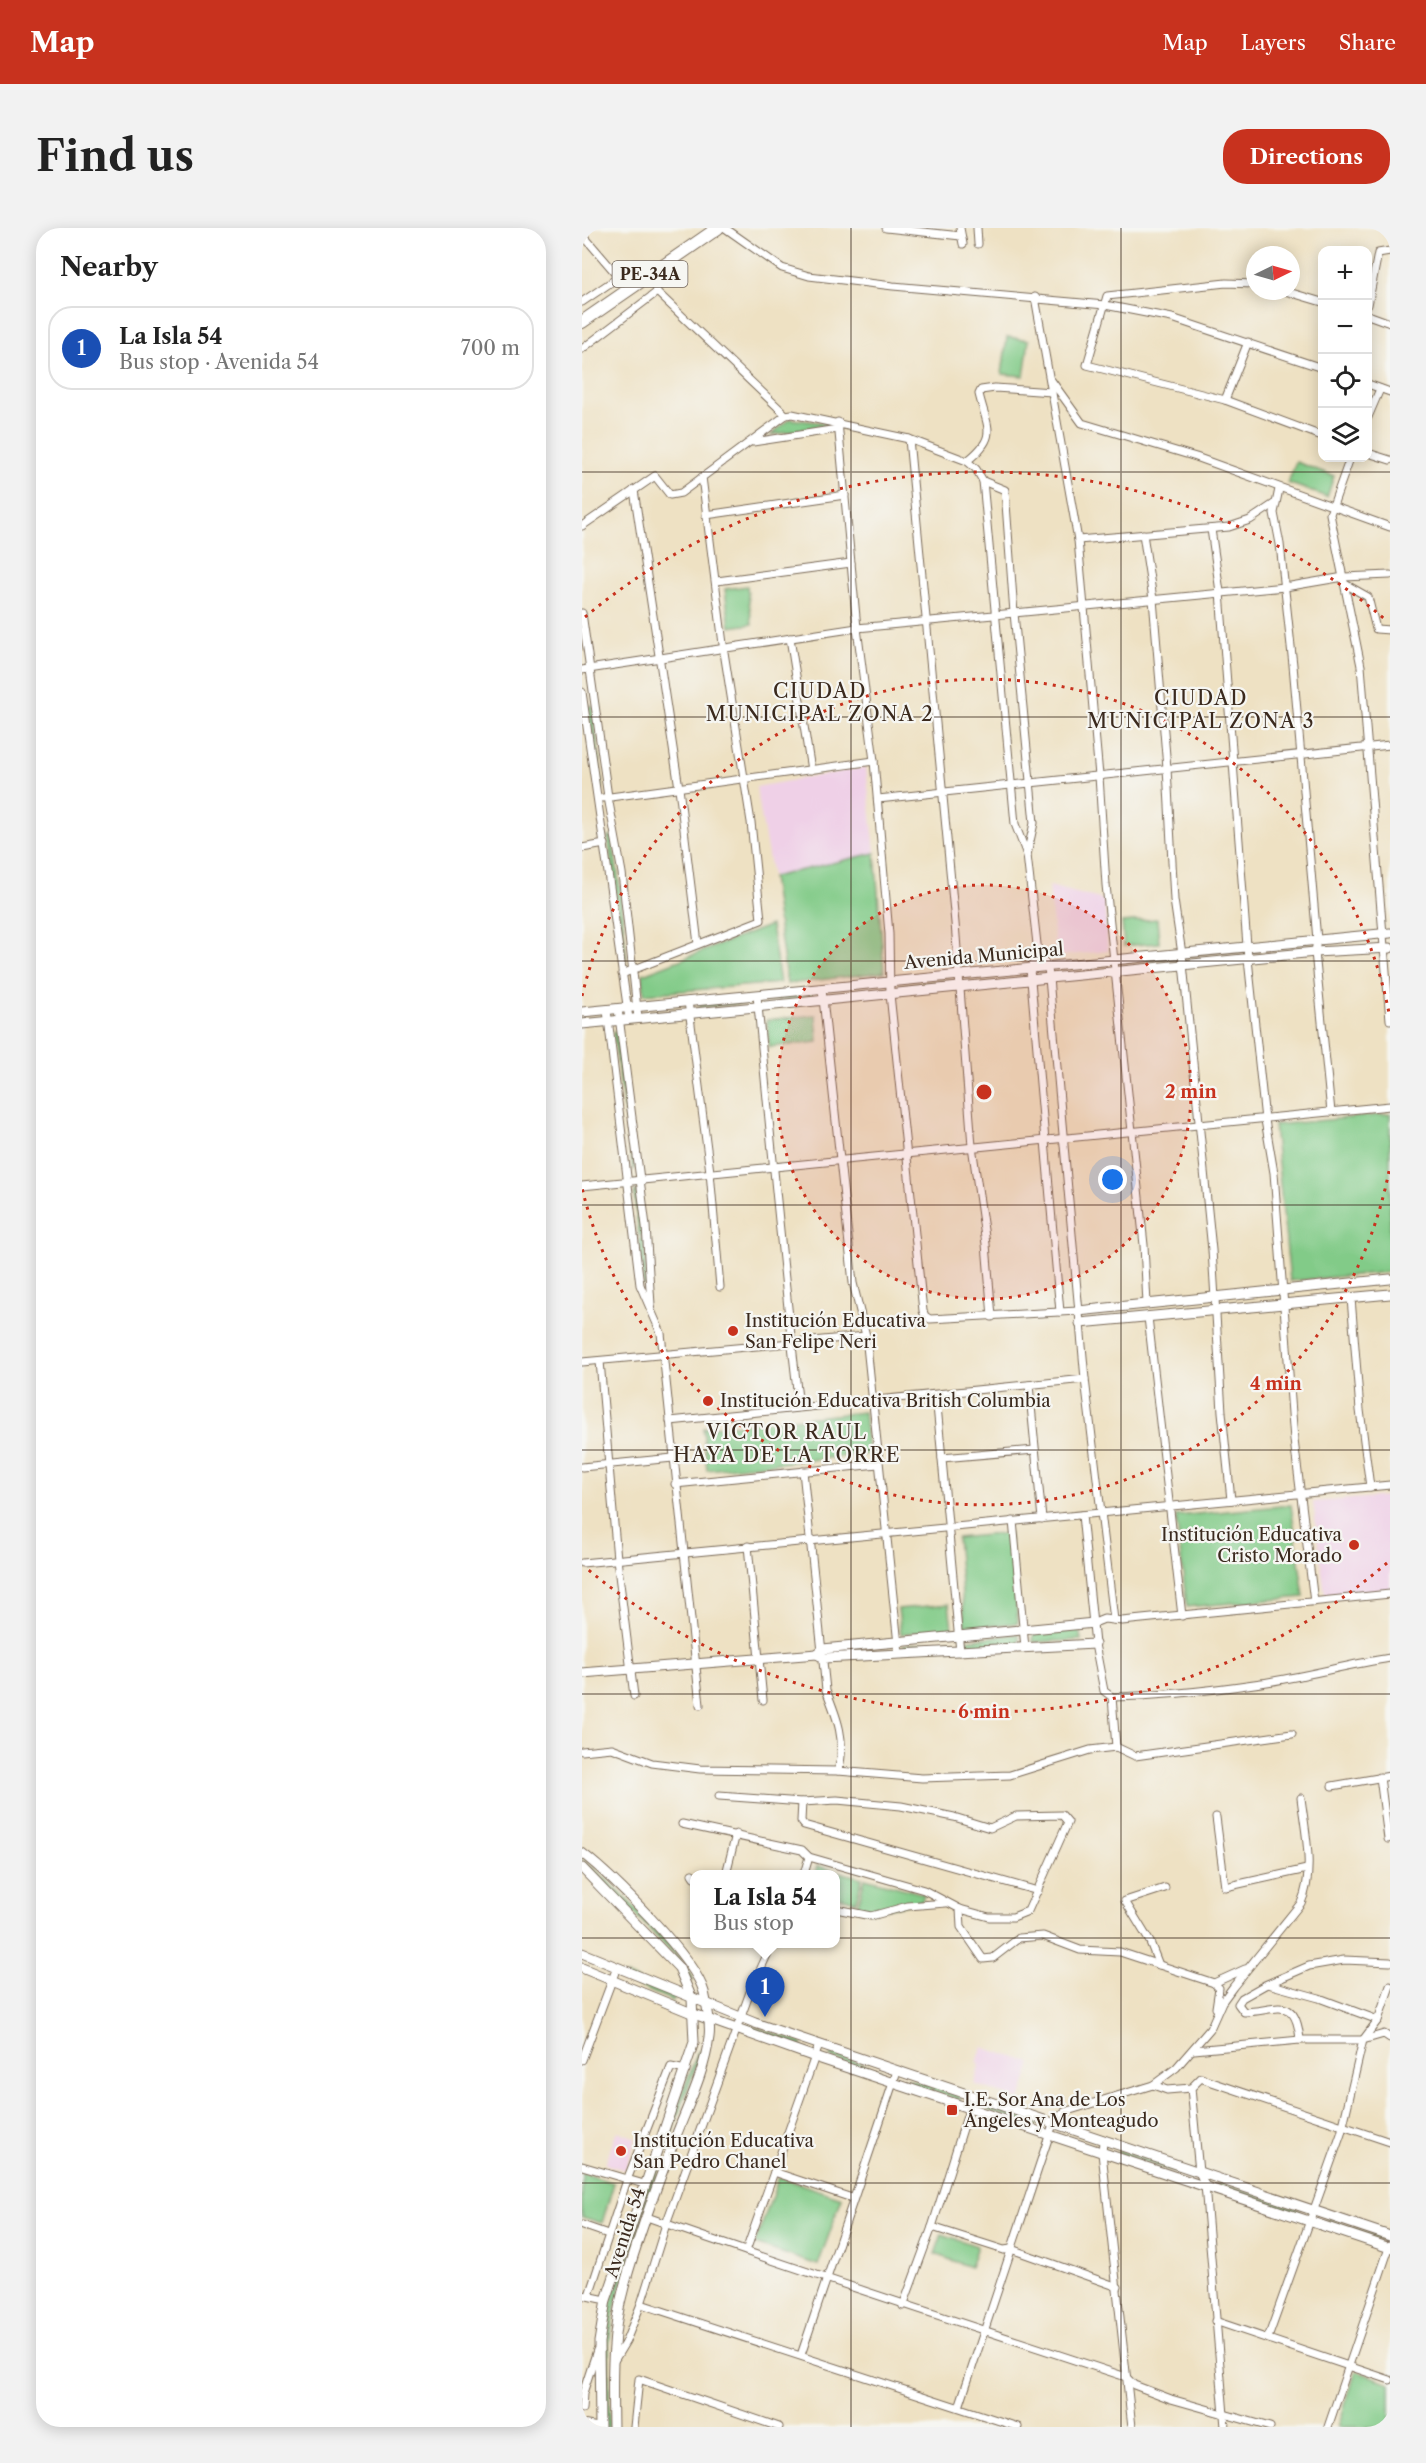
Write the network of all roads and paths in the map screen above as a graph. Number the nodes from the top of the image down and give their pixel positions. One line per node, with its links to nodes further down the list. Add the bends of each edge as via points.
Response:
1 (718, 228): 9 (highway, PE-34A)
2 (725, 228): 14 (street, via 782,268 809,276)
3 (886, 228): 4 (street, via 962,240)
4 (960, 228)
5 (977, 228): 7 (street)
6 (582, 234): 10 (street)
7 (978, 244)
8 (1390, 251): 15 (street, via 1378,253)
9 (654, 271): 10 (street, via 632,268); 12 (street); 20 (highway, PE-34A)
10 (618, 276): 17 (street)
11 (1246, 284): 18 (street, via 1107,296)
12 (657, 292): 23 (street); 32 (street)
13 (1300, 295): 16 (street)
14 (1035, 297): 18 (street); 25 (street)
15 (1369, 300)
16 (1318, 301)
17 (582, 302)
18 (1105, 306): 22 (street, via 1172,318); 30 (street, via 1087,365)
19 (1372, 316): 21 (street)
20 (582, 322)
21 (1390, 323)
22 (1248, 342): 24 (street); 30 (street)
23 (582, 349)
24 (1318, 366)
25 (1050, 378): 28 (street); 43 (street, via 1082,423 1196,457)
26 (1372, 386): 27 (street)
27 (1380, 389): 29 (street); 31 (street)
28 (1052, 392): 39 (street, via 981,390 990,433 983,449); 53 (street)
29 (1390, 392)
30 (1225, 400): 34 (street)
31 (1372, 408)
32 (786, 415): 33 (street); 36 (street)
33 (838, 426): 35 (street); 36 (street); 45 (street)
34 (1318, 434)
35 (909, 439): 39 (street); 65 (street)
36 (751, 442): 41 (street)
37 (1372, 454): 38 (street)
38 (1390, 460)
39 (967, 461): 42 (street)
40 (1348, 462): 47 (street)
41 (702, 477): 44 (street, via 681,493 670,495 655,476); 48 (street)
42 (983, 481): 63 (street, via 1005,490); 64 (street)
43 (1279, 489): 46 (street); 47 (street)
44 (634, 490): 49 (street); 70 (street)
45 (845, 495): 48 (street); 54 (street)
46 (1274, 504): 51 (street, via 1243,523); 58 (street)
47 (1331, 507): 50 (street); 56 (street)
48 (706, 515): 57 (street)
49 (582, 526)
50 (1390, 527)
51 (1211, 529): 52 (street); 59 (street)
52 (1143, 534): 53 (street); 60 (street)
53 (1078, 540): 61 (street)
54 (851, 562): 57 (street); 66 (street)
55 (1390, 575): 56 (street)
56 (1344, 580): 58 (street); 67 (street, via 1368,597 1376,628); 76 (street, via 1360,666)
57 (717, 581): 69 (street)
58 (1285, 586): 59 (street); 77 (street)
59 (1220, 592): 60 (street); 79 (street)
60 (1153, 599): 61 (street); 80 (street)
61 (1086, 607): 63 (street); 82 (street)
62 (582, 613): 71 (street)
63 (1014, 613): 64 (street); 84 (street)
64 (994, 615): 65 (street); 85 (street)
65 (925, 622): 66 (street); 87 (street)
66 (857, 628): 68 (street); 78 (street)
67 (1390, 630)
68 (790, 638): 69 (street); 81 (street)
69 (724, 647): 70 (street); 83 (street)
70 (658, 657): 71 (street); 86 (street)
71 (592, 668): 72 (street); 88 (street)
72 (582, 670)
73 (582, 692): 74 (street)
74 (583, 715): 89 (street)
75 (1390, 746): 76 (street)
76 (1368, 748): 77 (street); 94 (street)
77 (1301, 755): 79 (street); 95 (street)
78 (874, 760): 81 (street); 90 (street)
79 (1233, 762): 80 (street); 97 (street)
80 (1167, 768): 82 (street); 101 (street, via 1174,900)
81 (811, 770): 83 (street)
82 (1099, 776): 84 (street); 103 (street)
83 (745, 779): 86 (street); 96 (street, via 761,920)
84 (1031, 783): 85 (street); 93 (street, via 1034,823)
85 (1011, 785): 87 (street); 93 (street, via 1015,824)
86 (679, 788): 88 (street); 96 (street)
87 (942, 792): 90 (street); 110 (street)
88 (608, 797): 89 (street); 107 (street, via 622,873)
89 (597, 799): 91 (street)
90 (878, 799): 113 (street)
91 (605, 844): 92 (street); 109 (street)
92 (582, 848)
93 (1028, 855): 100 (street)
94 (1387, 934): 95 (street, Avenida Municipal); 98 (street)
95 (1317, 940): 97 (street, Avenida Municipal); 99 (street)
96 (698, 944): 107 (street)
97 (1249, 947): 101 (street, Avenida Municipal); 102 (street)
98 (1387, 949): 99 (street, Avenida Municipal); 126 (street)
99 (1315, 952): 102 (street, Avenida Municipal); 130 (street)
100 (1038, 953): 105 (street); 106 (street)
101 (1182, 954): 103 (street, Avenida Municipal); 104 (street)
102 (1248, 959): 104 (street, Avenida Municipal); 131 (street)
103 (1115, 961): 105 (street, Avenida Municipal); 108 (street)
104 (1183, 965): 108 (street, Avenida Municipal); 132 (street)
105 (1048, 967): 106 (street, Avenida Municipal); 111 (street)
106 (1030, 969): 110 (street, Avenida Municipal); 112 (street)
107 (633, 971): 109 (street); 120 (street)
108 (1116, 973): 111 (street, Avenida Municipal); 133 (street)
109 (622, 974): 120 (street)
110 (958, 976): 113 (street, Avenida Municipal); 114 (street)
111 (1049, 979): 112 (street, Avenida Municipal); 134 (street)
112 (1031, 981): 114 (street, Avenida Municipal); 135 (street)
113 (889, 982): 115 (street, Avenida Municipal); 116 (street)
114 (960, 987): 116 (street, Avenida Municipal); 136 (street)
115 (822, 988): 117 (street, Avenida Municipal); 119 (street)
116 (890, 994): 119 (street, Avenida Municipal); 137 (street)
117 (757, 995): 118 (street, Avenida Municipal); 121 (street)
118 (688, 1001): 120 (street, Avenida Municipal); 124 (street)
119 (823, 1001): 121 (street, Avenida Municipal); 138 (street)
120 (628, 1007): 122 (street, Avenida Municipal); 125 (street); 125 (street)
121 (758, 1007): 124 (street, Avenida Municipal); 139 (street)
122 (607, 1010): 123 (street, Avenida Municipal); 127 (street)
123 (582, 1012)
124 (690, 1013): 125 (street, Avenida Municipal); 140 (street)
125 (629, 1019): 127 (street, Avenida Municipal); 141 (street)
126 (1390, 1020)
127 (608, 1021): 128 (street, Avenida Municipal); 142 (street)
128 (582, 1024)
129 (1390, 1106): 130 (street)
130 (1332, 1112): 131 (street)
131 (1265, 1120): 132 (street); 146 (street)
132 (1199, 1124): 133 (street); 148 (street)
133 (1132, 1131): 134 (street); 150 (street)
134 (1063, 1137): 135 (street); 153 (street)
135 (1045, 1139): 136 (street); 155 (street)
136 (972, 1146): 137 (street); 156 (street)
137 (905, 1153): 138 (street); 156 (street, via 925,1316)
138 (839, 1159): 139 (street); 159 (street, via 853,1283)
139 (775, 1165): 140 (street); 160 (street)
140 (710, 1172): 141 (street); 145 (street)
141 (640, 1180): 142 (street); 152 (street)
142 (628, 1181): 143 (street); 152 (street, via 640,1285)
143 (582, 1186)
144 (1390, 1279): 146 (street)
145 (720, 1287)
146 (1284, 1290): 148 (street); 151 (street)
147 (1390, 1294): 149 (street)
148 (1215, 1297): 150 (street); 154 (street)
149 (1351, 1298): 151 (street); 179 (street)
150 (1147, 1304): 153 (street)
151 (1283, 1305): 154 (street); 180 (street)
152 (651, 1311): 161 (street, via 661,1333)
153 (1078, 1311): 155 (street); 158 (street)
154 (1215, 1311): 157 (street); 181 (street)
155 (1060, 1312): 156 (street)
156 (992, 1317)
157 (1148, 1317): 158 (street); 182 (street)
158 (1080, 1323): 164 (street)
159 (866, 1336): 160 (street); 167 (street)
160 (791, 1343): 161 (street); 168 (street)
161 (663, 1354): 162 (street); 169 (street)
162 (600, 1361): 163 (street); 174 (street)
163 (582, 1362)
164 (1085, 1379): 165 (street); 183 (street)
165 (1029, 1385): 166 (street); 170 (street)
166 (936, 1395): 167 (street); 172 (street)
167 (871, 1400): 168 (street); 173 (street)
168 (799, 1407): 169 (street)
169 (670, 1422): 171 (street)
170 (1035, 1450): 172 (street); 185 (street)
171 (673, 1458): 174 (street); 177 (street)
172 (942, 1458): 187 (street)
173 (878, 1464): 176 (street); 188 (street)
174 (609, 1465): 175 (street); 192 (street)
175 (582, 1467)
176 (803, 1471): 177 (street); 189 (street)
177 (675, 1484): 191 (street)
178 (1390, 1485): 179 (street)
179 (1370, 1487): 180 (street)
180 (1301, 1495): 181 (street); 195 (street)
181 (1231, 1500): 182 (street)
182 (1169, 1506): 183 (street); 196 (street)
183 (1100, 1513): 184 (street); 197 (street)
184 (1082, 1515): 185 (street); 198 (street)
185 (1042, 1519): 186 (street)
186 (1013, 1521): 187 (street); 199 (street)
187 (949, 1527): 188 (street); 200 (street)
188 (885, 1533): 189 (street); 201 (street)
189 (808, 1541): 190 (street); 205 (street)
190 (748, 1546): 191 (street); 208 (street)
191 (682, 1552): 192 (street); 209 (street)
192 (617, 1559): 193 (street); 210 (street)
193 (582, 1563)
194 (1390, 1594): 195 (street)
195 (1314, 1602): 196 (street)
196 (1182, 1616): 197 (street)
197 (1114, 1620): 198 (street)
198 (1094, 1623): 199 (street); 202 (street)
199 (1023, 1630): 200 (street); 203 (street)
200 (959, 1636): 201 (street); 204 (street)
201 (897, 1642): 205 (street); 206 (street)
202 (1095, 1644): 203 (street); 213 (street, via 1104,1691)
203 (1025, 1648): 204 (street)
204 (960, 1652): 206 (street)
205 (821, 1654): 206 (street); 208 (street); 219 (street, via 826,1690 842,1736)
206 (899, 1654)
207 (1390, 1658): 213 (street, via 1255,1684 1162,1696)
208 (760, 1659): 209 (street); 214 (street)
209 (695, 1663): 210 (street); 215 (street)
210 (631, 1668): 211 (street); 212 (street)
211 (582, 1673)
212 (634, 1696)
213 (1112, 1697): 217 (street)
214 (763, 1700)
215 (700, 1706)
216 (1292, 1734): 217 (street, via 1135,1756)
217 (1116, 1747): 219 (street, via 1090,1750 1010,1775 922,1778)
218 (582, 1751): 219 (street, via 612,1748 652,1763 700,1770)
219 (838, 1771)
220 (1390, 1776): 221 (street)
221 (1380, 1778): 222 (street); 229 (street)
222 (1332, 1786)
223 (718, 1796): 225 (street)
224 (1301, 1798): 233 (street)
225 (802, 1802): 237 (street, via 804,1826); 237 (street, via 837,1800 901,1806 990,1828 1016,1816 1062,1815 1068,1822)
226 (1216, 1817): 233 (street, via 1225,1887)
227 (682, 1824): 228 (street)
228 (736, 1834): 231 (street, via 802,1850); 234 (street)
229 (1388, 1839)
230 (582, 1853): 253 (street, Avenida 54, via 684,1956 699,1979)
231 (809, 1857): 235 (street); 238 (street, via 924,1890)
232 (582, 1868): 252 (street, via 671,1959)
233 (1307, 1869): 247 (street, via 1306,1893 1301,1903)
234 (727, 1870)
235 (805, 1870)
236 (1165, 1888): 244 (street, via 1125,1901)
237 (1038, 1891): 239 (street, via 1028,1911 1013,1917 989,1917)
238 (949, 1902): 239 (street); 240 (street, via 908,1906 871,1916)
239 (960, 1909): 244 (street, via 961,1927 983,1959 993,1958 1019,1938 1031,1935 1080,1950 1120,1952)
240 (840, 1910)
241 (770, 1948): 255 (street)
242 (582, 1953): 245 (street)
243 (1390, 1962): 250 (street, via 1328,1962 1289,1972)
244 (1159, 1965): 249 (street)
245 (617, 1966): 248 (street); 252 (street)
246 (582, 1968): 248 (street)
247 (1247, 1969): 249 (street); 256 (street)
248 (612, 1980): 254 (street); 267 (street)
249 (1214, 1983): 256 (street, via 1219,1993)
250 (1268, 1984): 258 (street); 262 (street, via 1242,1998 1239,2010 1285,2007 1298,2022)
251 (1390, 1986): 258 (street)
252 (692, 1999): 253 (street); 254 (street)
253 (707, 2005): 255 (street); 257 (street, Avenida 54)
254 (694, 2014): 257 (street); 268 (street, via 694,2042)
255 (741, 2017): 259 (street); 264 (street)
256 (1214, 2018): 265 (street)
257 (709, 2019): 259 (street); 260 (street, Avenida 54)
258 (1378, 2020): 263 (street)
259 (738, 2030): 260 (street, via 722,2029); 266 (street); 291 (street)
260 (710, 2036): 289 (street, Avenida 54)
261 (1390, 2038): 263 (street, via 1384,2034)
262 (1300, 2040): 263 (street); 265 (street)
263 (1363, 2040): 276 (street)
264 (819, 2045): 266 (street); 269 (street)
265 (1194, 2050): 271 (street, via 1165,2079)
266 (815, 2057): 270 (street); 282 (street)
267 (582, 2060)
268 (686, 2070): 284 (street, via 671,2067); 285 (street)
269 (897, 2071): 270 (street); 273 (street)
270 (893, 2083): 274 (street); 287 (street)
271 (1153, 2085): 272 (street, via 1167,2090); 275 (street, via 1065,2112)
272 (1191, 2088): 276 (street, via 1201,2078); 283 (street)
273 (973, 2097): 274 (street); 275 (street)
274 (970, 2108): 277 (street); 293 (street)
275 (1053, 2124): 277 (street); 278 (street)
276 (1343, 2125): 279 (street); 288 (street)
277 (1049, 2135): 280 (street); 297 (street)
278 (1103, 2141): 280 (street); 283 (street)
279 (1390, 2142)
280 (1102, 2153): 286 (street); 300 (street)
281 (582, 2166): 284 (street)
282 (774, 2172): 287 (street); 298 (street)
283 (1199, 2172): 286 (street); 288 (street)
284 (627, 2180): 285 (street); 294 (street)
285 (644, 2184): 302 (street)
286 (1204, 2185): 290 (street); 305 (street)
287 (852, 2198): 299 (street)
288 (1315, 2212): 290 (street); 295 (street)
289 (646, 2217): 291 (street); 310 (street, Avenida 54, via 618,2308)
290 (1311, 2222): 296 (street); 307 (street)
291 (666, 2224): 298 (street); 303 (street)
292 (582, 2225): 294 (street)
293 (932, 2227): 297 (street); 304 (street)
294 (609, 2234): 301 (street)
295 (1390, 2236)
296 (1390, 2247): 311 (street)
297 (1011, 2249): 300 (street); 306 (street)
298 (746, 2251): 299 (street)
299 (826, 2276): 304 (street); 309 (street)
300 (1118, 2287): 312 (street)
301 (586, 2295): 302 (street)
302 (606, 2300): 308 (street)
303 (641, 2304): 309 (street); 310 (street)
304 (903, 2306): 306 (street)
305 (1215, 2321): 307 (street); 316 (street)
306 (984, 2330): 312 (street); 314 (street)
307 (1268, 2338): 311 (street)
308 (599, 2342): 315 (street); 318 (street)
309 (801, 2355): 314 (street)
310 (612, 2363): 319 (street, Avenida 54)
311 (1347, 2366): 313 (street); 326 (street)
312 (1126, 2377): 316 (street, via 1134,2385 1170,2399 1214,2413); 323 (street)
313 (1390, 2380)
314 (959, 2407): 322 (street)
315 (582, 2409)
316 (1224, 2412): 324 (street); 325 (street)
317 (582, 2424): 318 (street)
318 (599, 2427)
319 (613, 2427)
320 (634, 2427): 321 (street, via 639,2379)
321 (779, 2427)
322 (1018, 2427)
323 (1132, 2427)
324 (1225, 2427)
325 (1270, 2427)
326 (1328, 2427)

